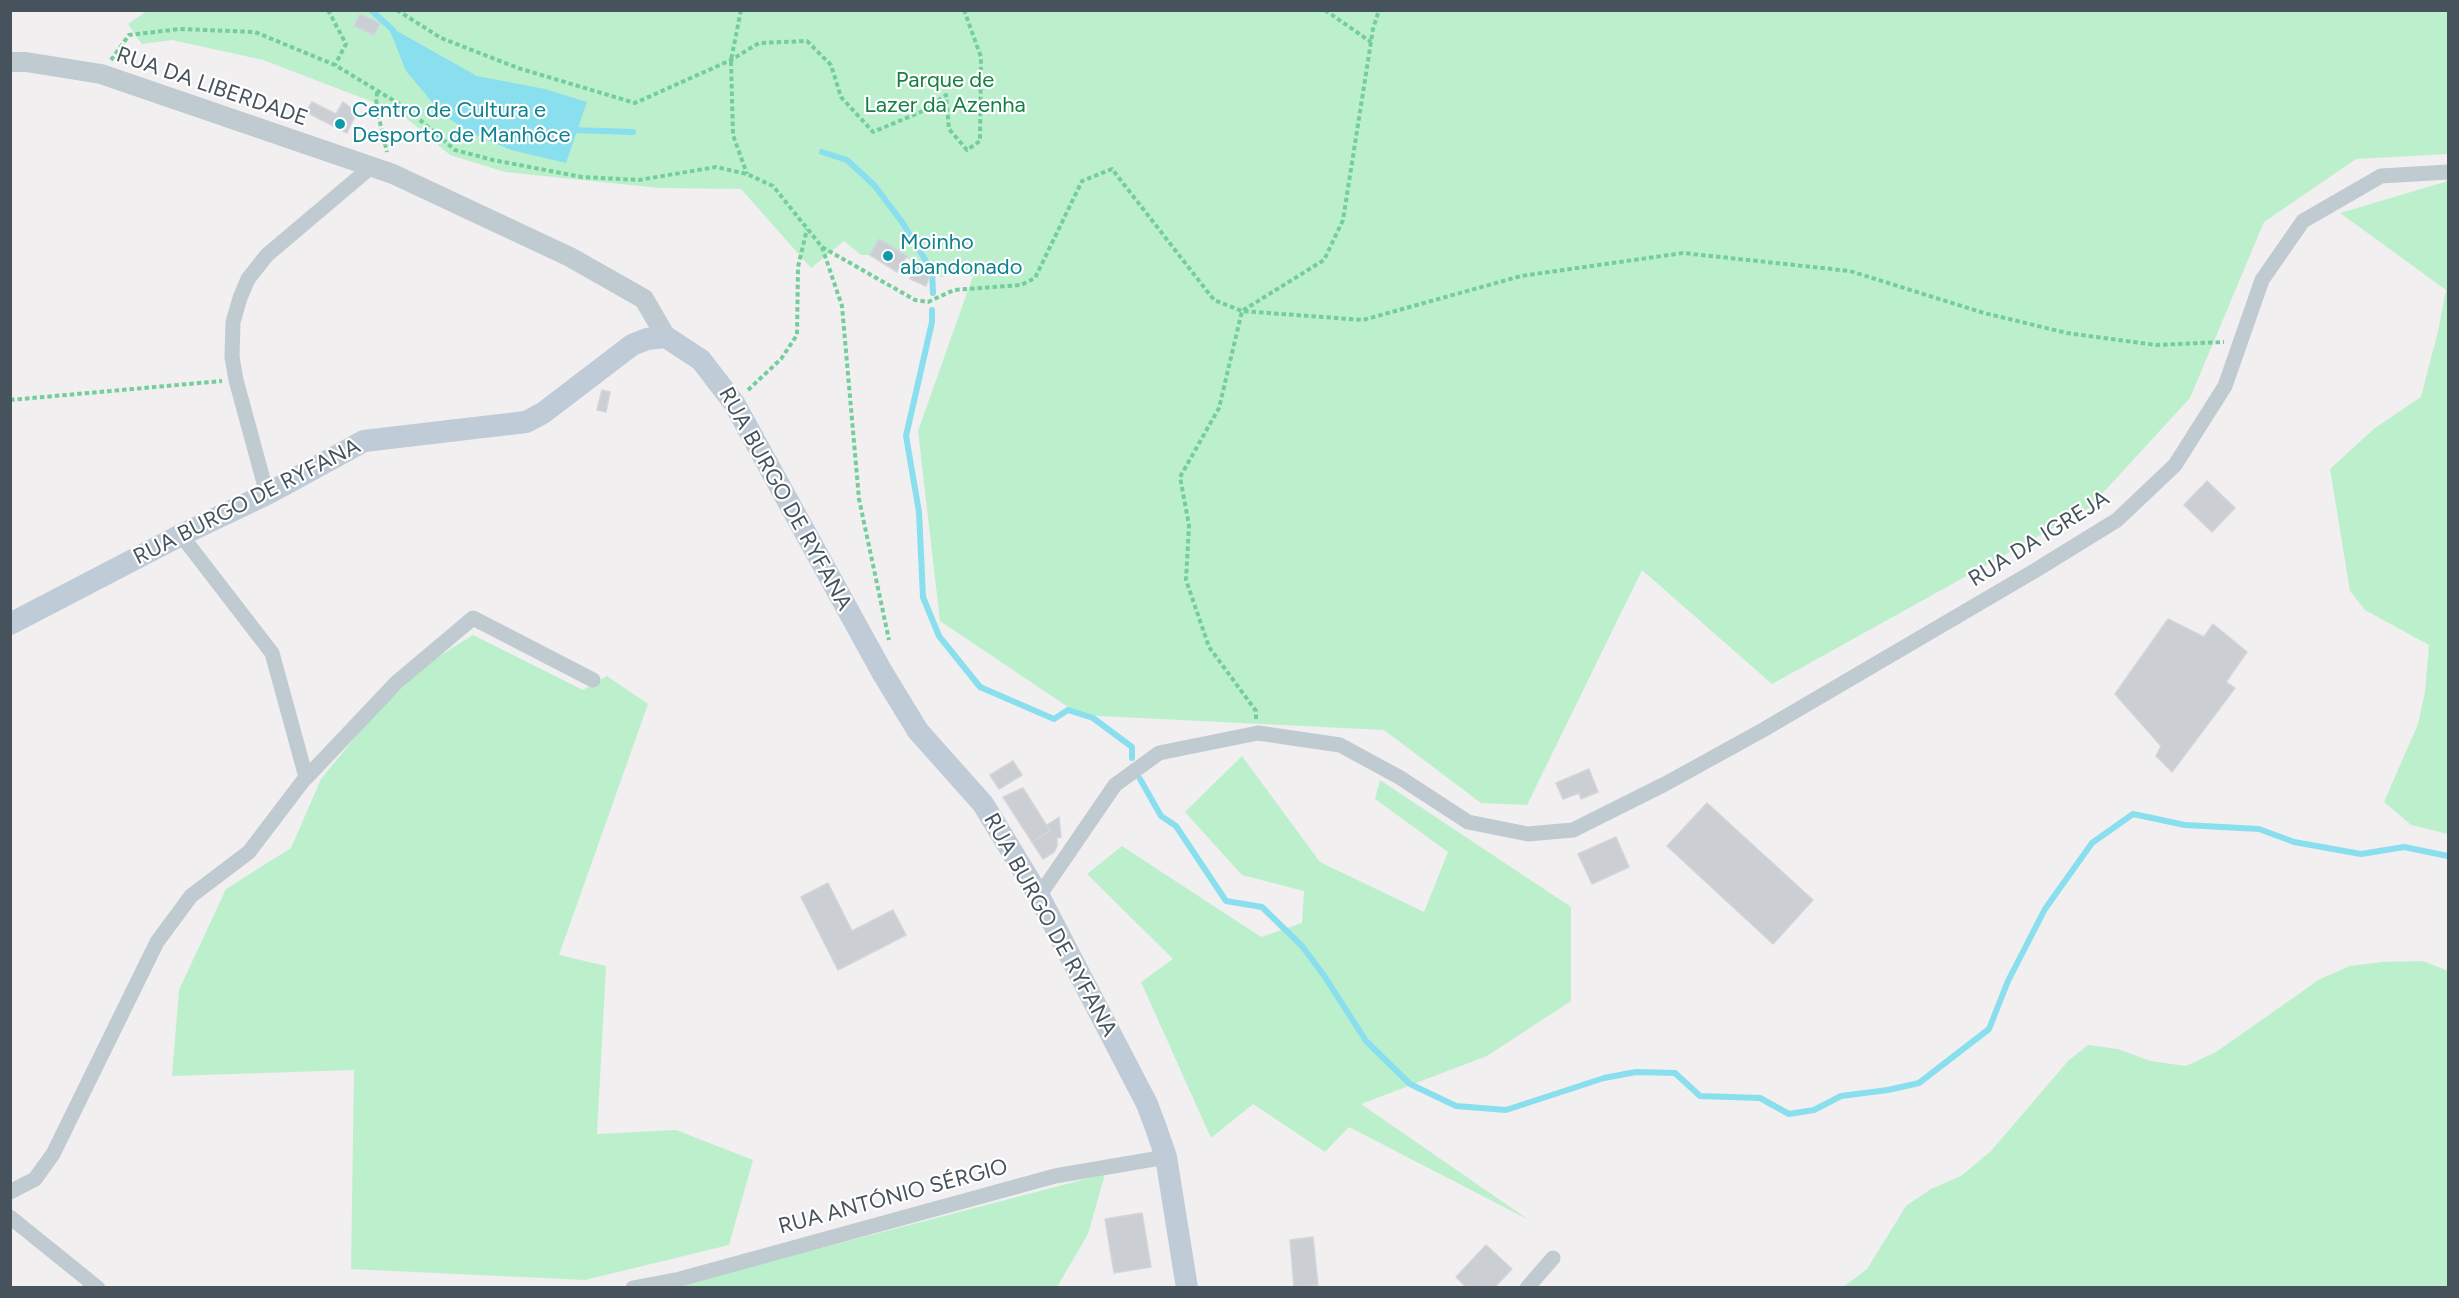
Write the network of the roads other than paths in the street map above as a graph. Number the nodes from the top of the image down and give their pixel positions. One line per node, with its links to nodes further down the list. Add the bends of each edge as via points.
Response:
1 (10, 62): 2 (street, RUA DA LIBERDADE, via 101,74)
2 (380, 163): 4 (street, RUA DA LIBERDADE, via 393,174 570,257 644,299); 5 (street, via 267,255 248,279 233,322 236,380)
3 (2448, 172): 10 (street, RUA DA IGREJA, via 2381,176 2303,221 2262,280 2225,386 2175,465 2117,520 1763,730 1574,830 1528,834 1468,822 1399,777 1340,746 1256,734 1159,753 1115,785)
4 (666, 337): 5 (main road, RUA BURGO DE RYFANA, via 632,345 526,422 364,441); 10 (main road, RUA BURGO DE RYFANA, via 701,360 734,403 918,731 983,804)
5 (267, 494): 6 (main road, RUA BURGO DE RYFANA)
6 (181, 535): 7 (main road, RUA BURGO DE RYFANA); 9 (street, via 272,653)
7 (10, 624)
8 (593, 680): 9 (street, via 473,618 397,682)
9 (306, 778): 12 (street, via 249,852 191,896 157,942 53,1154 35,1179)
10 (1040, 896): 11 (main road, RUA BURGO DE RYFANA, via 1147,1104)
11 (1166, 1157): 16 (street, RUA ANTÓNIO SÉRGIO, via 1055,1176 680,1279); 17 (main road, RUA BURGO DE RYFANA)
12 (10, 1192)
13 (10, 1217): 15 (street)
14 (1553, 1258): 18 (street)
15 (98, 1287)
16 (633, 1287)
17 (1187, 1287)
18 (1527, 1287)

